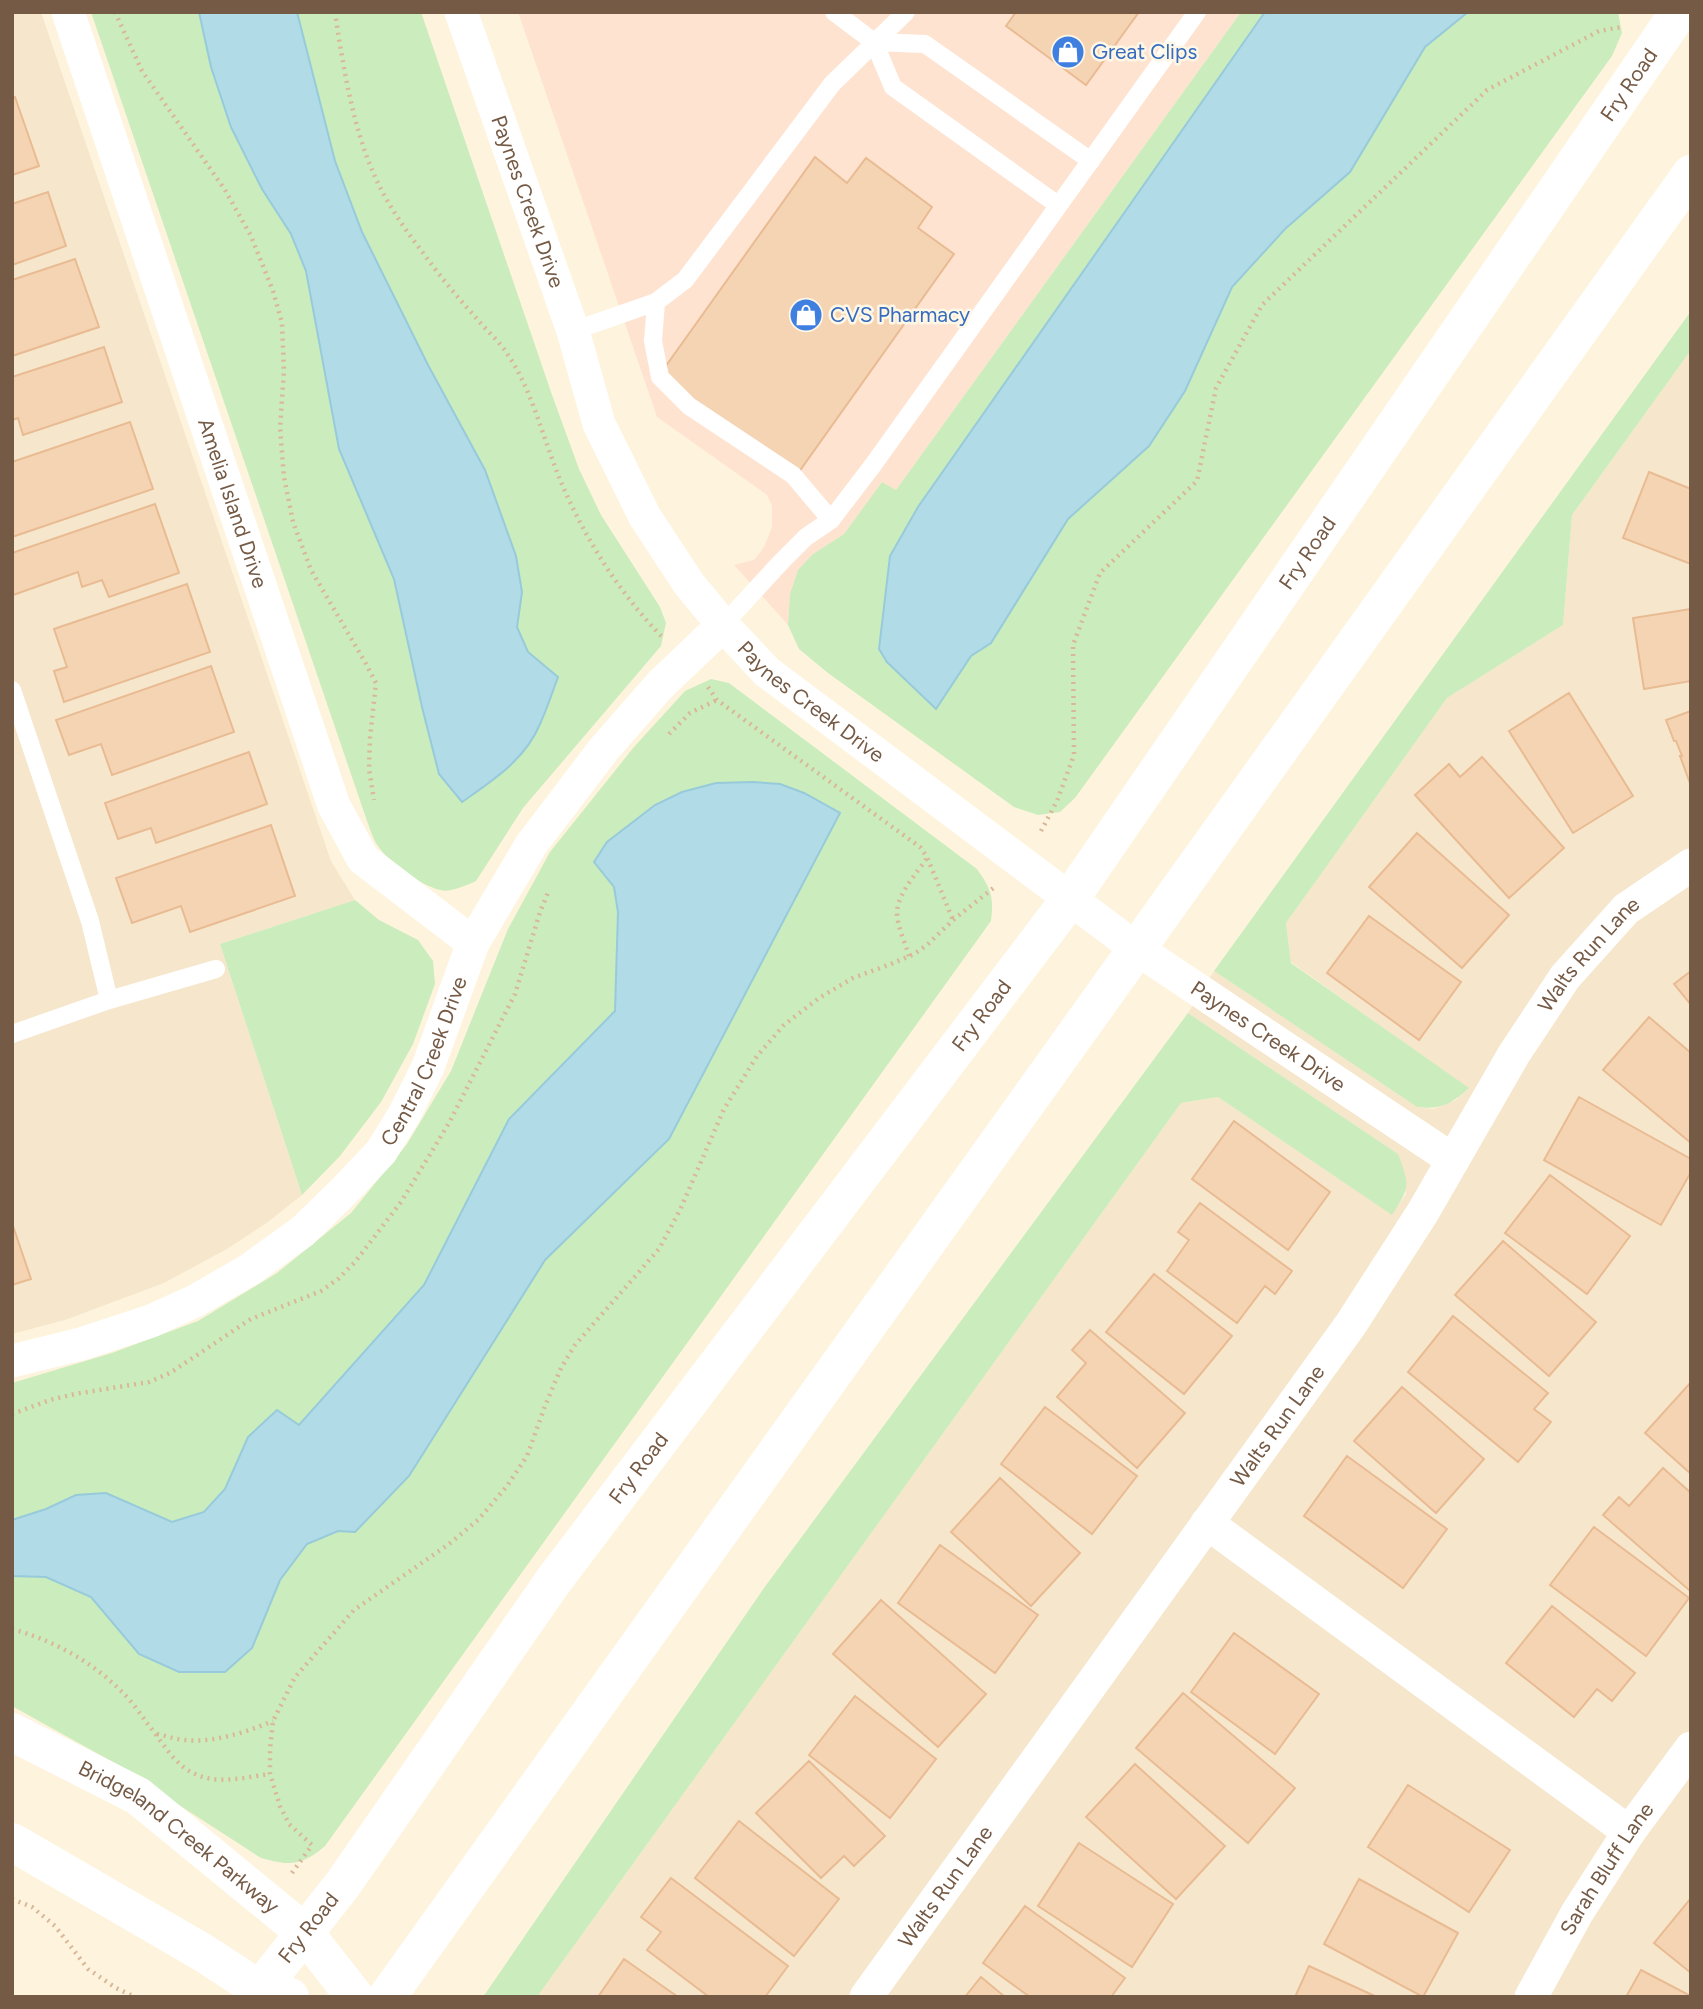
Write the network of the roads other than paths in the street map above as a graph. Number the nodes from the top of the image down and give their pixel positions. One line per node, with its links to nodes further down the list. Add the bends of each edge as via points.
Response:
1 (68, 12): 18 (street, Amelia Island Drive, via 334,806 363,859)
2 (461, 12): 12 (street, Paynes Creek Drive)
3 (834, 12): 7 (lane)
4 (906, 12): 7 (lane)
5 (1197, 12): 8 (lane)
6 (1679, 12): 17 (main road, Fry Road)
7 (874, 43): 8 (lane, via 925,44); 10 (lane, via 893,87); 11 (lane, via 832,84 685,280)
8 (1091, 161): 10 (lane)
9 (1691, 174): 19 (main road)
10 (1058, 205): 13 (lane)
11 (656, 302): 12 (lane); 13 (lane, via 653,341 660,377 689,406 793,475)
12 (573, 331): 14 (street, Paynes Creek Drive, via 599,424 645,517 689,584)
13 (831, 520): 14 (lane, via 806,537)
14 (723, 625): 17 (street, Paynes Creek Drive, via 767,672); 18 (street, Central Creek Drive, via 660,685 604,749 531,845)
15 (12, 690): 21 (lane, via 90,921)
16 (1691, 864): 23 (street, Walts Run Lane, via 1626,909 1565,976)
17 (1070, 899): 19 (street, Paynes Creek Drive); 30 (main road, Fry Road, via 554,1580)
18 (473, 943): 24 (street, Central Creek Drive, via 428,1067 404,1115 381,1152 303,1231 195,1301 81,1344)
19 (1137, 949): 23 (street, Paynes Creek Drive); 33 (main road)
20 (216, 969): 21 (lane)
21 (109, 1000): 22 (lane)
22 (12, 1034)
23 (1453, 1160): 25 (street, Walts Run Lane, via 1351,1324)
24 (12, 1361)
25 (1207, 1523): 28 (street); 34 (street, Walts Run Lane)
26 (12, 1732): 30 (main road, Bridgeland Creek Parkway, via 138,1796)
27 (1691, 1748): 28 (street, Sarah Bluff Lane)
28 (1629, 1832): 35 (street, Sarah Bluff Lane)
29 (12, 1842): 31 (main road)
30 (304, 1932): 31 (main road, Fry Road); 32 (main road, Bridgeland Creek Parkway)
31 (268, 1994)
32 (355, 1997)
33 (387, 1997)
34 (866, 1997)
35 (1531, 1997)

